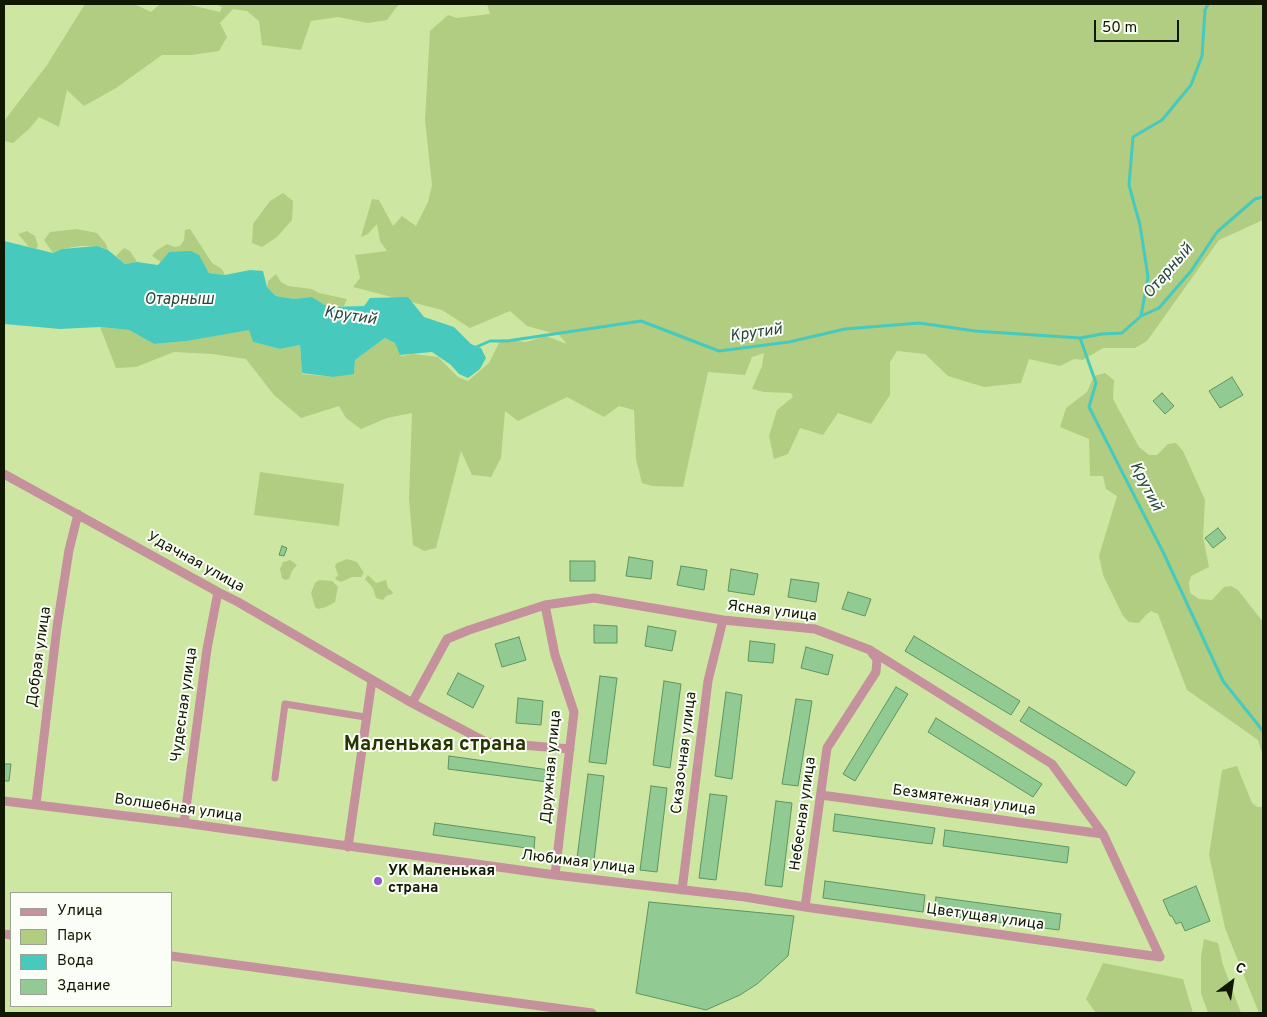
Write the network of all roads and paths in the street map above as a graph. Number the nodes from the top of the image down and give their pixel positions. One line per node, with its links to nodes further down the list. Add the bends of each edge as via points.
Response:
1 (4, 474): 2 (street, Удачная улица)
2 (78, 514): 3 (street, Удачная улица); 14 (street, Добрая улица, via 57,627)
3 (218, 592): 7 (street, Удачная улица); 15 (street, Чудесная улица, via 207,649)
4 (545, 605): 5 (street, Ясная улица, via 594,598); 8 (street, Ясная улица, via 447,639); 10 (street, Дружная улица, via 555,655 574,712)
5 (723, 620): 6 (street, Ясная улица, via 815,629); 19 (street, Сказочная улица, via 708,681)
6 (870, 650): 12 (street, Небесная улица, via 877,659 876,672 827,748); 16 (street, Ясная улица, via 1052,764)
7 (372, 680): 8 (street, Удачная улица); 9 (street)
8 (412, 703): 10 (street, Удачная улица, via 486,742)
9 (365, 717): 11 (street, via 285,704); 17 (street)
10 (570, 749): 18 (street, Дружная улица)
11 (275, 778)
12 (821, 795): 16 (street, Безмятежная улица); 20 (street, Небесная улица)
13 (4, 801): 14 (street, Волшебная улица)
14 (36, 804): 15 (street, Волшебная улица)
15 (184, 823): 17 (street, Волшебная улица)
16 (1103, 834): 22 (street, Ясная улица)
17 (348, 847): 18 (street, Любимая улица)
18 (555, 875): 19 (street, Любимая улица)
19 (682, 890): 20 (street, Любимая улица)
20 (805, 907): 22 (street, Цветущая улица)
21 (172, 956): 23 (street)
22 (1160, 957)
23 (592, 1013)

